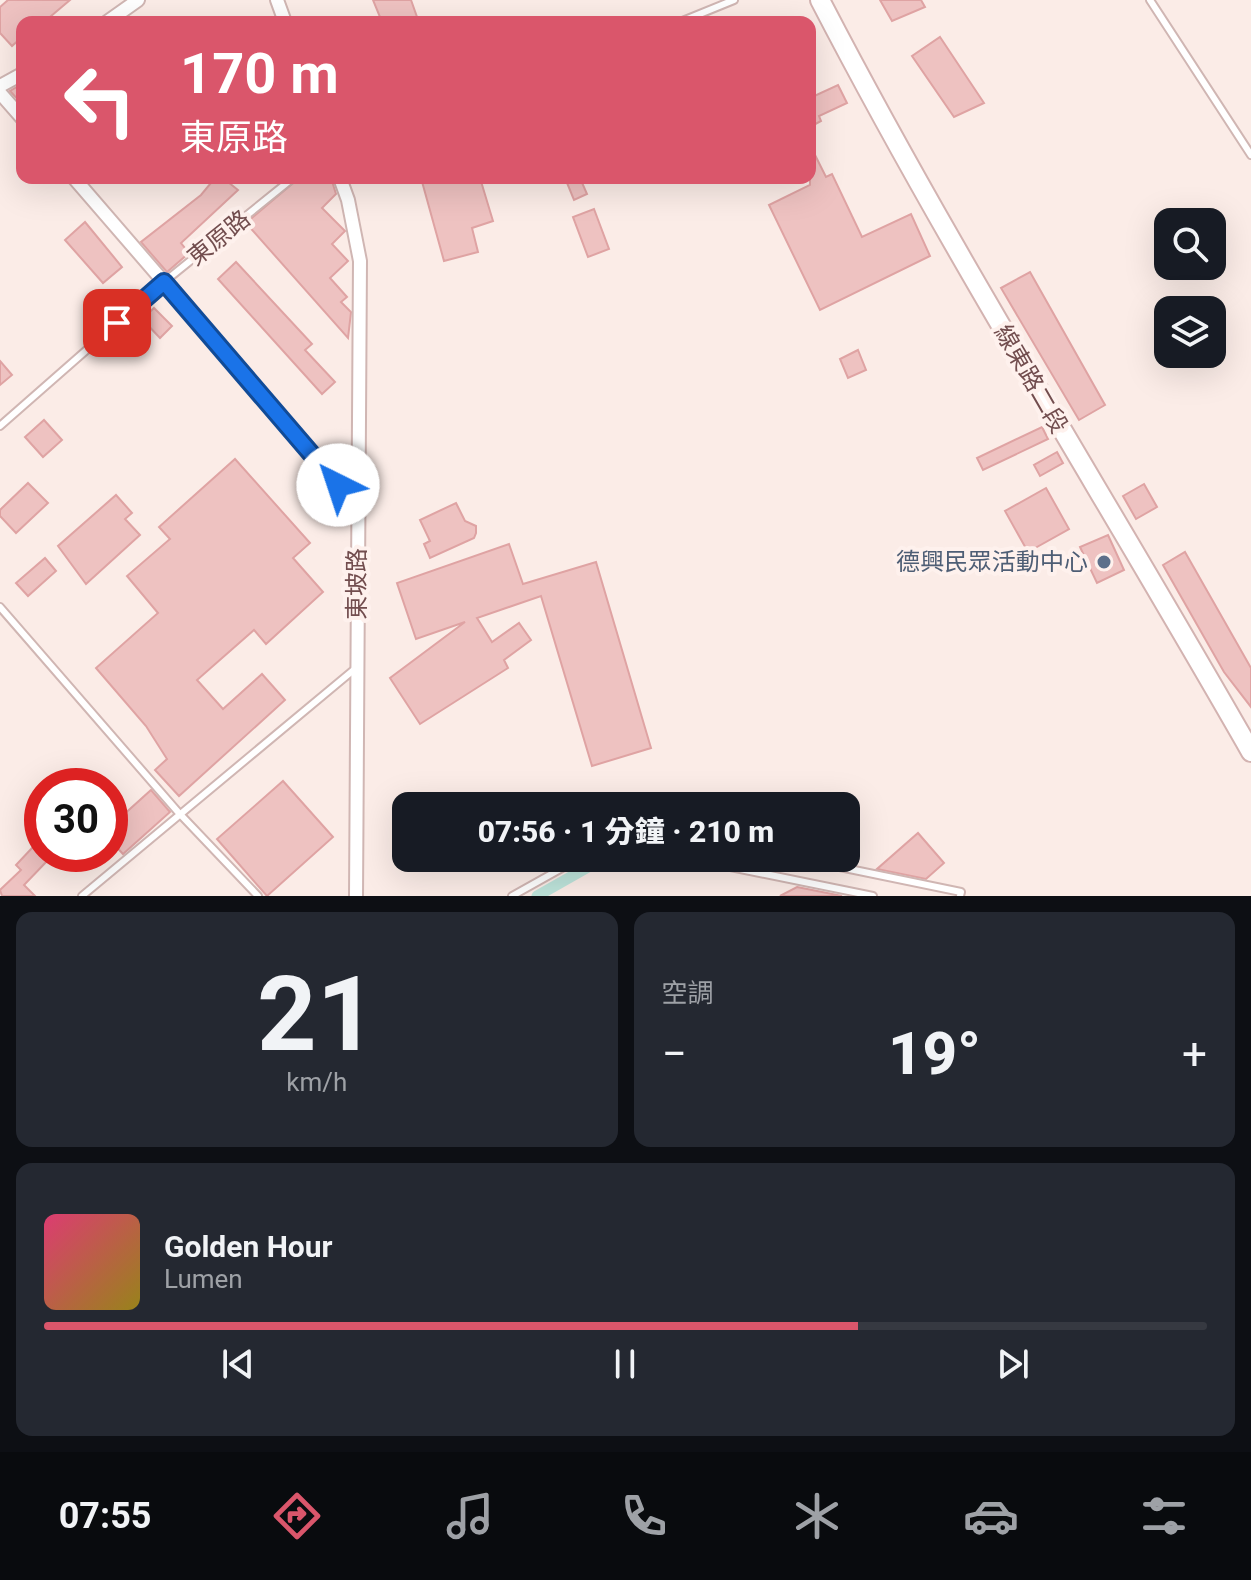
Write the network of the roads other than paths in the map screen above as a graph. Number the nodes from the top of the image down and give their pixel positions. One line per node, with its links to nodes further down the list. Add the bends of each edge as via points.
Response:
1 (138, 0): 5 (street)
2 (734, 0): 6 (lane)
3 (820, 0): 18 (main road, 線東路二段, via 971,275)
4 (1150, 0): 9 (lane)
5 (115, 16)
6 (695, 16)
7 (0, 93): 8 (street)
8 (16, 111)
9 (1251, 155)
10 (79, 184): 13 (street)
11 (286, 184): 13 (lane, 東原路)
12 (341, 184): 15 (street, 東坡路, via 360,261)
13 (164, 282): 14 (lane, 東原路); 15 (street)
14 (0, 426)
15 (358, 507): 17 (street, 東坡路)
16 (0, 607): 19 (lane)
17 (357, 668): 19 (lane); 26 (street, 東坡路)
18 (1251, 752)
19 (178, 812): 24 (lane); 25 (lane)
20 (555, 872): 27 (lane)
21 (746, 872): 28 (lane)
22 (860, 872): 23 (lane)
23 (960, 894)
24 (82, 896)
25 (258, 896)
26 (356, 896)
27 (512, 896)
28 (873, 896)

